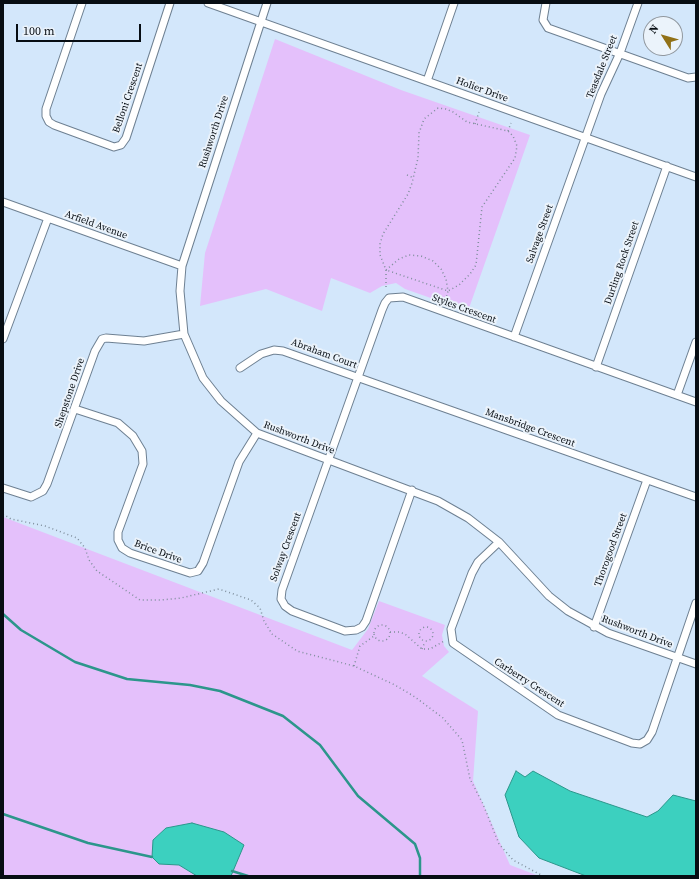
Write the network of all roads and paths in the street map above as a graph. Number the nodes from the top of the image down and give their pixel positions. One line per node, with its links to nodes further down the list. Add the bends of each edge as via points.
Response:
1 (82, 3): 2 (street, Belloni Crescent, via 46,109 46,116 54,125 114,147 121,145 126,138)
2 (170, 3)
3 (208, 3): 8 (street, Holier Drive)
4 (267, 3): 8 (street, Rushworth Drive)
5 (454, 3): 11 (street)
6 (546, 3): 9 (street, via 543,20 548,28)
7 (638, 3): 9 (street, Teasdale Street)
8 (261, 21): 11 (street, Holier Drive); 23 (street, Rushworth Drive)
9 (620, 53): 10 (street, via 688,78); 16 (street, Teasdale Street)
10 (696, 77)
11 (427, 81): 16 (street, Holier Drive)
12 (479, 112): 14 (path)
13 (511, 123): 15 (path)
14 (475, 124): 15 (path); 20 (path, via 467,122 446,108 438,108 429,114 424,119 419,133)
15 (508, 131): 26 (path, via 517,146 515,158 482,207 476,265 459,285)
16 (585, 138): 17 (street, Holier Drive); 29 (street, Salvage Street)
17 (667, 166): 19 (street, Holier Drive); 32 (street, Durling Rock Street)
18 (407, 175): 20 (path)
19 (696, 176)
20 (414, 178): 24 (path, via 408,194 383,234 380,255)
21 (3, 202): 22 (street, Arfield Avenue)
22 (48, 218): 23 (street, Arfield Avenue); 30 (street)
23 (182, 266): 28 (street, Rushworth Drive, via 180,291)
24 (386, 270): 25 (path); 26 (path); 26 (path, via 399,258 409,255 421,256 433,261 441,269)
25 (386, 287)
26 (448, 291): 27 (path)
27 (445, 302)
28 (184, 334): 37 (street, Shepstone Drive, via 144,341 102,339 95,351); 38 (street, Rushworth Drive, via 195,361 212,390)
29 (514, 337): 32 (street, Styles Crescent); 34 (street, Styles Crescent, via 403,297 389,298 385,302)
30 (3, 339)
31 (696, 342): 35 (street)
32 (596, 367): 35 (street, Styles Crescent)
33 (240, 368): 34 (street, Abraham Court, via 261,354 283,350)
34 (358, 377): 39 (street, Styles Crescent); 40 (street, Mansbridge Crescent)
35 (677, 395): 36 (street, Styles Crescent)
36 (696, 402)
37 (75, 409): 38 (street, Brice Drive, via 118,423 133,436 142,451 143,464 118,532 122,548 190,573 198,571 203,563 239,462); 41 (street, Shepstone Drive, via 48,484 43,491 31,497)
38 (257, 433): 39 (street, Rushworth Drive)
39 (328, 460): 42 (street, Rushworth Drive); 42 (street, Solway Crescent, via 281,599 284,606 292,611 345,631 356,630 366,621)
40 (647, 480): 43 (street, Mansbridge Crescent); 47 (street, Thorogood Street)
41 (3, 488)
42 (412, 490): 45 (street, Rushworth Drive, via 458,512)
43 (696, 497)
44 (3, 514): 55 (path, via 11,519 45,526 77,538 97,571 140,600 181,598 219,589 251,600 260,608 272,634 297,650)
45 (498, 542): 47 (street, Rushworth Drive, via 549,596); 53 (street, Carberry Crescent, via 478,562 472,573 451,629 453,644 548,709 570,720 640,744 647,740 652,732)
46 (696, 603): 53 (street)
47 (594, 627): 53 (street, Rushworth Drive)
48 (390, 632): 49 (path, via 387,640 382,642); 49 (path, via 386,626 381,626 375,629); 52 (path, via 405,634)
49 (374, 636): 55 (path, via 360,646)
50 (444, 641): 52 (path, via 430,649)
51 (425, 642): 51 (path, via 433,636 433,631 426,627 420,632 419,637); 52 (path)
52 (422, 649)
53 (677, 658): 54 (street, Rushworth Drive)
54 (696, 664)
55 (354, 666): 56 (path, via 395,685 443,718 462,740 470,779 499,844 513,860)
56 (543, 876)

